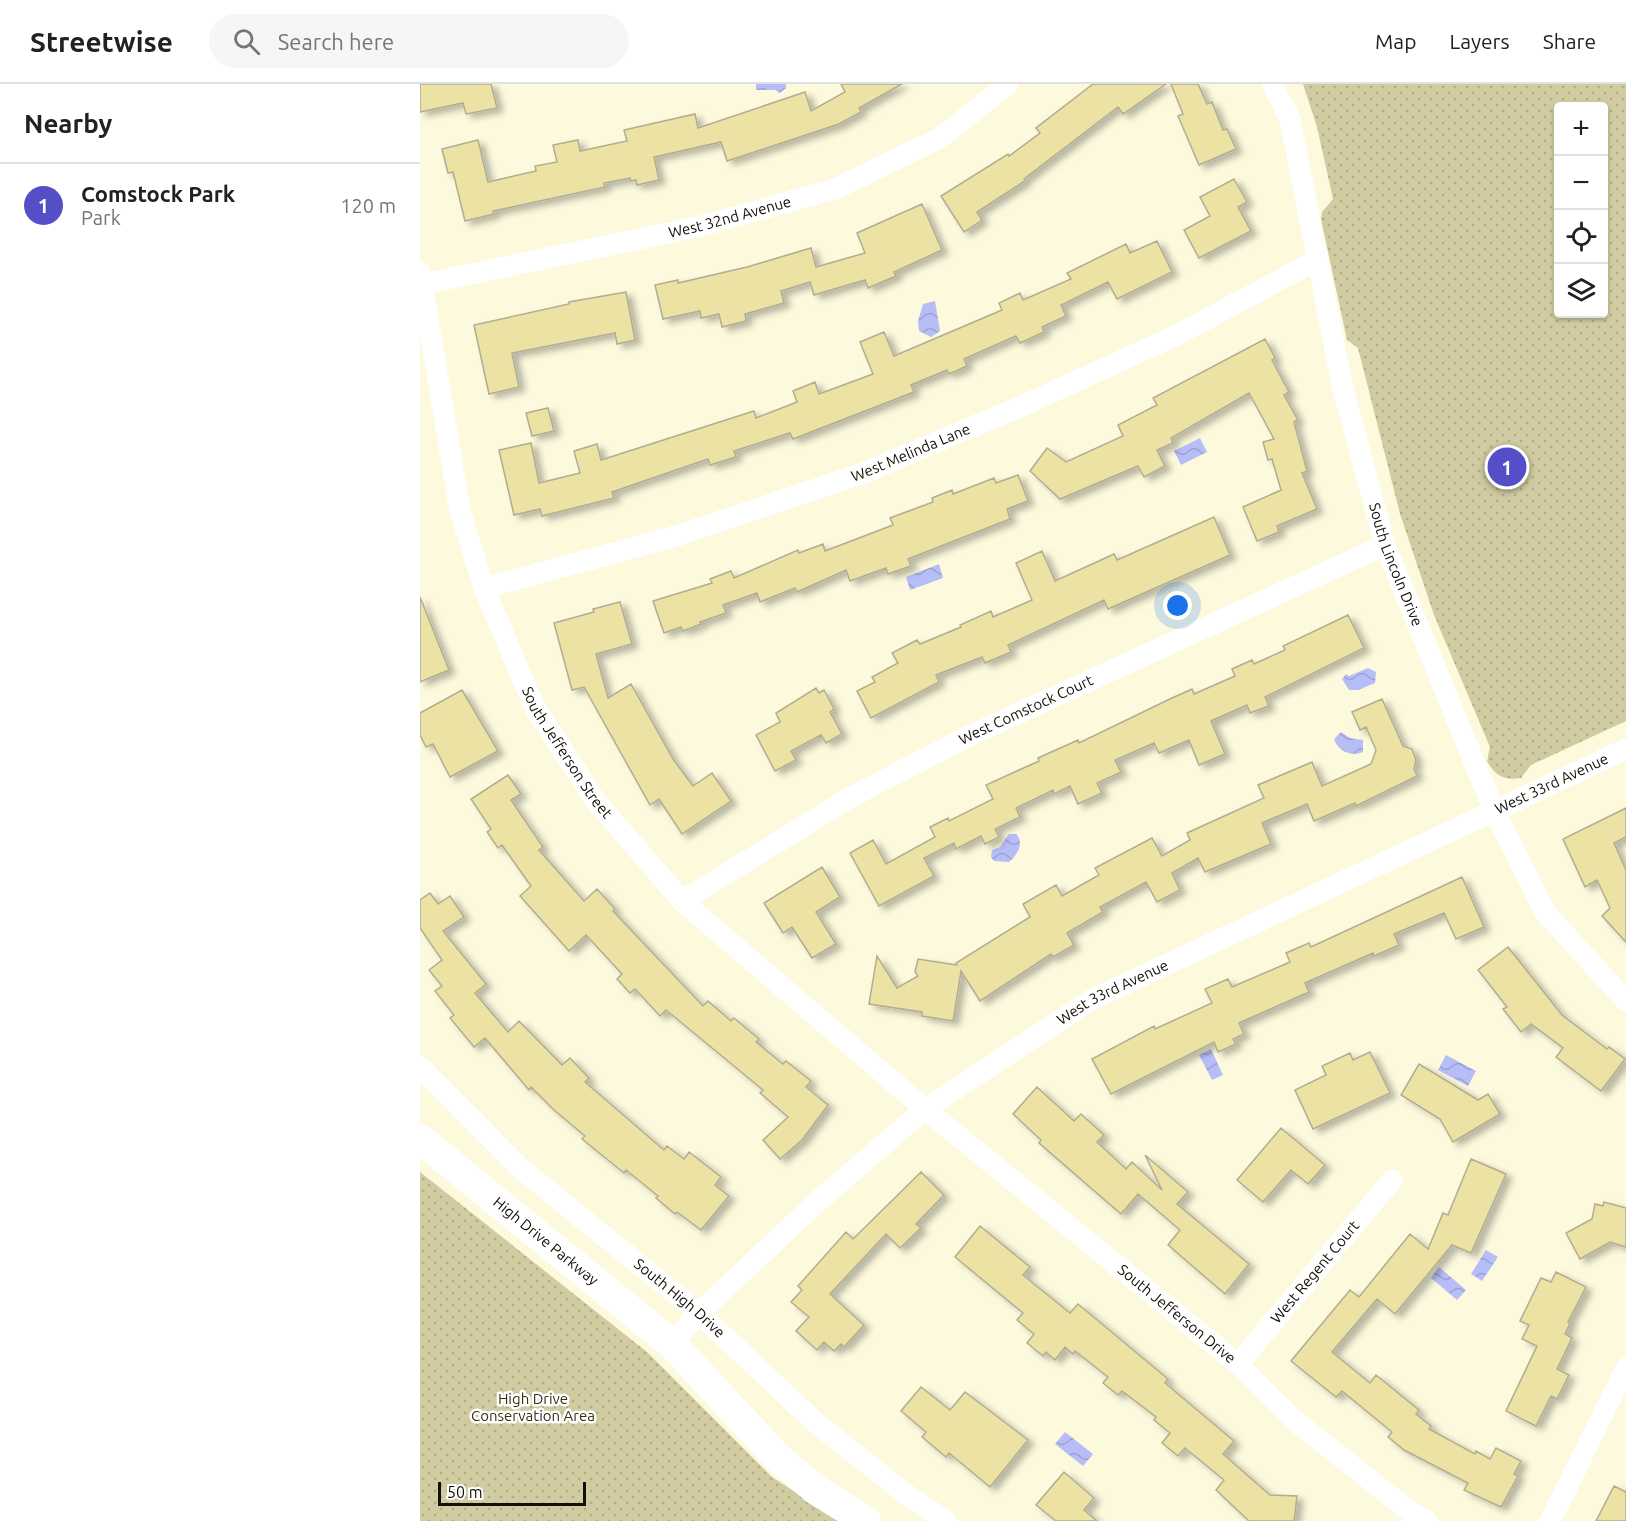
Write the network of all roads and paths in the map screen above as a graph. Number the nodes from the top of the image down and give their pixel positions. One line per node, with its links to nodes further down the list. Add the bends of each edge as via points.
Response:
1 (1008, 84): 4 (street, West 32nd Avenue, via 940,138 835,189 697,227)
2 (1272, 84): 3 (street, South Lincoln Drive, via 1290,119)
3 (1317, 260): 5 (street, South Lincoln Drive, via 1342,385); 6 (street, West Melinda Lane, via 1177,335 861,474 673,537)
4 (422, 278): 6 (street, South Jefferson Street, via 460,512)
5 (1385, 545): 8 (street, South Lincoln Drive); 9 (street, West Comstock Court, via 970,735 851,797)
6 (484, 588): 9 (street, South Jefferson Street, via 535,708 595,800)
7 (1626, 749): 8 (street, West 33rd Avenue)
8 (1494, 810): 10 (street, South Lincoln Drive, via 1545,912); 12 (street, West 33rd Avenue, via 1091,1000)
9 (682, 901): 12 (street, South Jefferson Street)
10 (1626, 1001)
11 (420, 1067): 15 (street, South High Drive, via 519,1167)
12 (925, 1109): 15 (street, West 33rd Avenue, via 816,1203); 17 (street, South Jefferson Drive)
13 (420, 1139): 16 (main road, High Drive Parkway)
14 (1392, 1180): 17 (street, West Regent Court)
15 (699, 1313): 16 (street, West 33rd Avenue); 20 (street, South High Drive, via 816,1423)
16 (672, 1344): 19 (main road, via 778,1458 816,1490)
17 (1239, 1364): 21 (street, South Jefferson Drive, via 1293,1419)
18 (1626, 1368): 22 (street)
19 (866, 1521)
20 (946, 1521)
21 (1427, 1521)
22 (1550, 1521)

